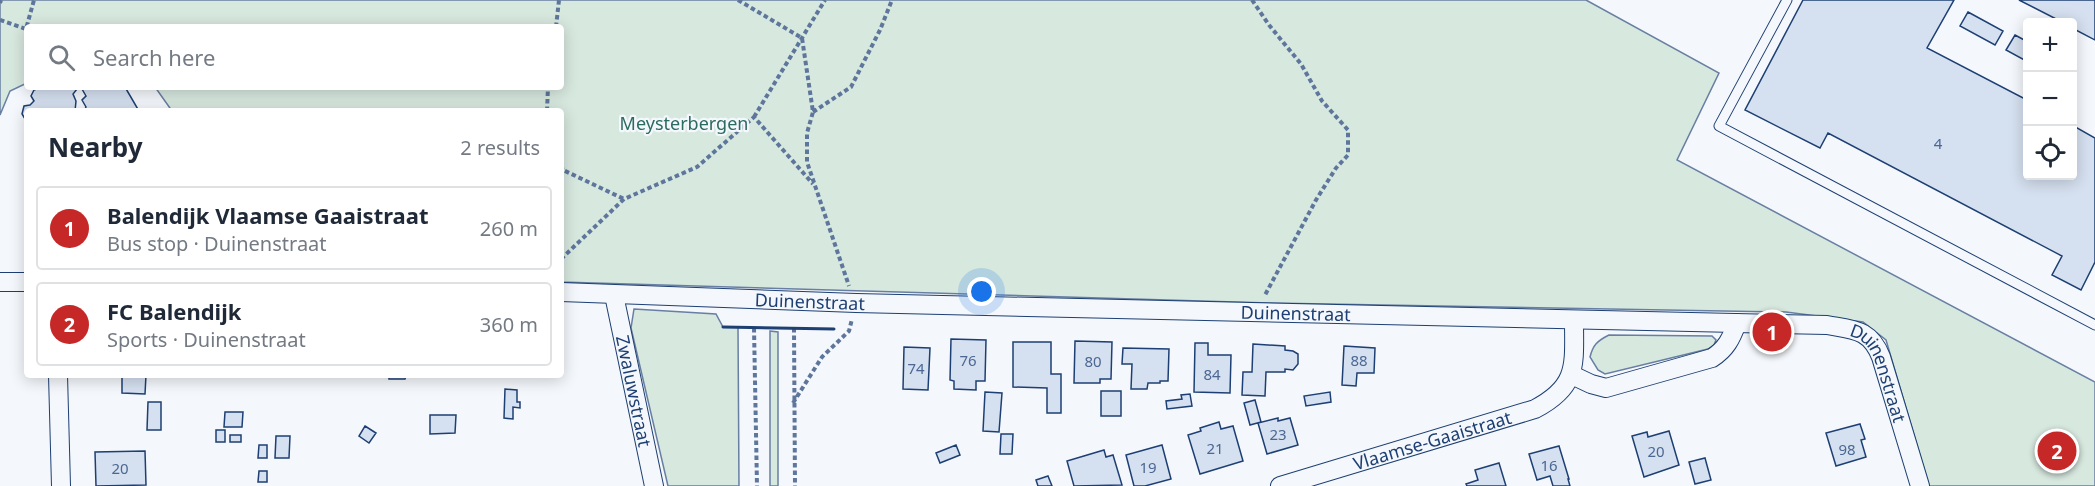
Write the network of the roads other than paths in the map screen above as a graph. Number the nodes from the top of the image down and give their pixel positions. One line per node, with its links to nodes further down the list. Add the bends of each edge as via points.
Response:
1 (1787, 0): 8 (lane, via 1719,126)
2 (0, 282): 3 (street)
3 (24, 282)
4 (564, 292): 5 (street, Duinenstraat)
5 (614, 295): 6 (street, Duinenstraat); 12 (street, Zwaluwstraat)
6 (1574, 320): 7 (street, Duinenstraat); 9 (street)
7 (1737, 323): 9 (street, via 1724,350 1712,358 1606,388); 14 (street, Duinenstraat, via 1856,329 1868,337 1881,357)
8 (2095, 325)
9 (1572, 375): 13 (street, Vlaamse-Gaaistraat, via 1562,392 1535,409)
10 (58, 378): 11 (street)
11 (61, 486)
12 (654, 486)
13 (1280, 486)
14 (1920, 486)

